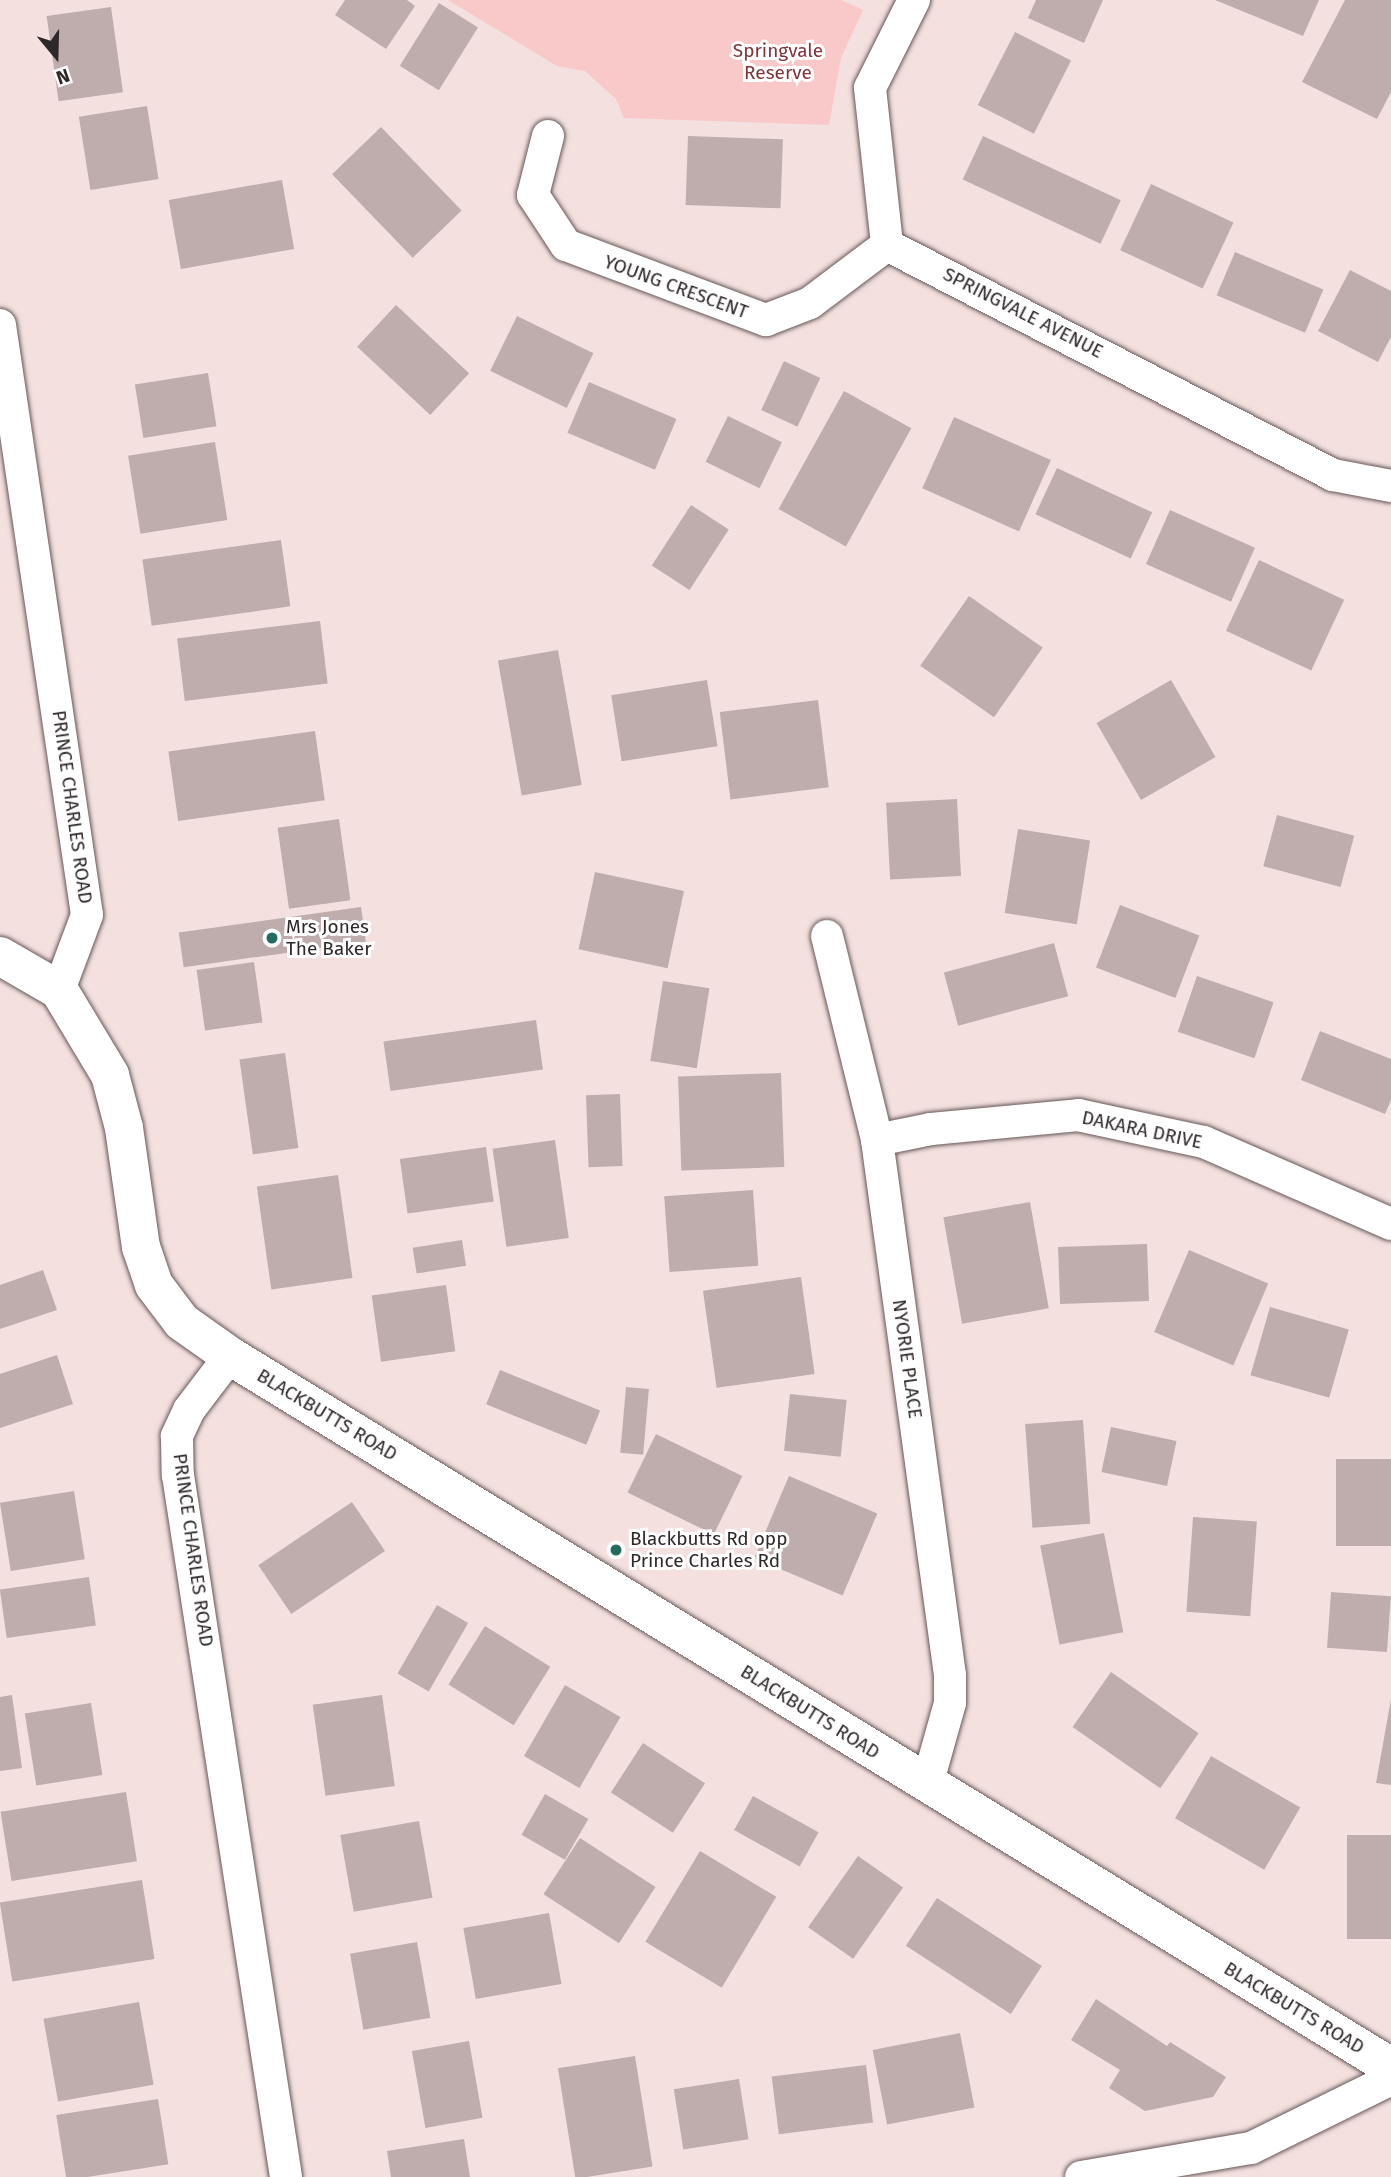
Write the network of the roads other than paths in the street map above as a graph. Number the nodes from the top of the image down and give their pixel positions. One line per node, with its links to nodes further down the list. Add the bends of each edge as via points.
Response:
1 (914, 0): 3 (street, via 870,88)
2 (548, 136): 3 (street, YOUNG CRESCENT, via 533,195 566,246 766,320 810,303)
3 (887, 245): 5 (street, SPRINGVALE AVENUE, via 1333,475)
4 (0, 325): 8 (street, PRINCE CHARLES ROAD, via 87,915)
5 (1391, 486)
6 (827, 936): 9 (street, NYORIE PLACE)
7 (0, 956): 8 (street)
8 (59, 990): 11 (street, via 110,1075 124,1128 141,1247 154,1285 181,1322)
9 (877, 1140): 10 (street, DAKARA DRIVE, via 931,1129 1078,1115 1204,1142); 12 (street, NYORIE PLACE, via 950,1675 950,1703)
10 (1391, 1224)
11 (230, 1356): 12 (street, BLACKBUTTS ROAD); 15 (street, PRINCE CHARLES ROAD, via 189,1410 177,1436 178,1475)
12 (927, 1785): 13 (street, BLACKBUTTS ROAD)
13 (1391, 2067)
14 (1391, 2079): 16 (street, via 1251,2148)
15 (286, 2177)
16 (1081, 2177)

